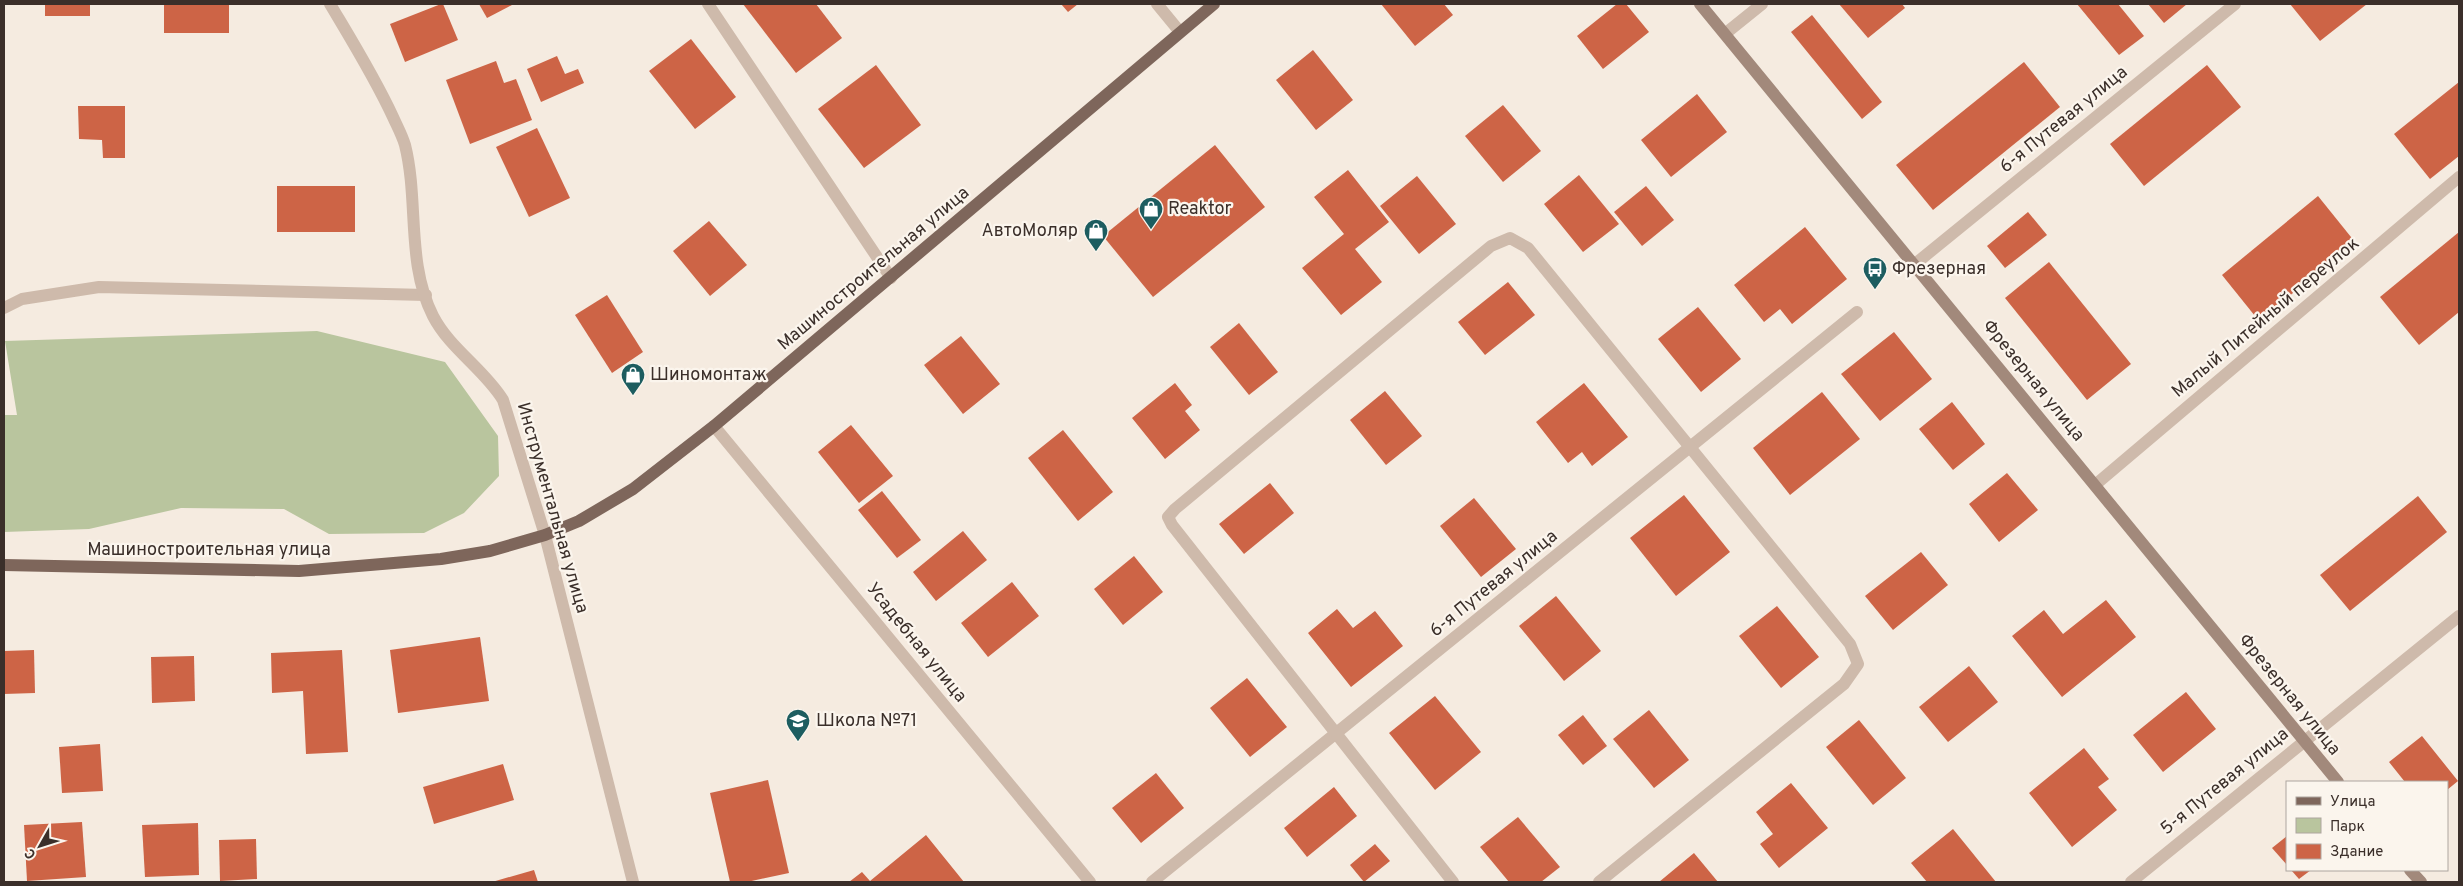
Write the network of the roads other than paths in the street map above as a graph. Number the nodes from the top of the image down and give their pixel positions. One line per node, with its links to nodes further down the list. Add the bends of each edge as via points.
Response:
1 (330, 4): 13 (street, Инструментальная улица, via 383,94 404,143 412,183 417,259)
2 (708, 4): 12 (street)
3 (1156, 4): 8 (street)
4 (1214, 4): 8 (main road, Машиностроительная улица)
5 (1700, 4): 9 (main road, Фрезерная улица)
6 (1762, 4): 9 (street)
7 (2235, 4): 11 (street, 6-я Путевая улица)
8 (1180, 32): 12 (main road, Машиностроительная улица)
9 (1726, 34): 11 (main road, Фрезерная улица)
10 (2459, 177): 18 (street, Малый Литейный переулок)
11 (1915, 264): 18 (main road, Фрезерная улица)
12 (891, 278): 16 (main road, Машиностроительная улица)
13 (426, 296): 14 (street, via 99,286 22,299); 19 (street, Инструментальная улица, via 433,316 456,348 492,382 503,400)
14 (4, 308)
15 (1857, 312): 17 (street, 6-я Путевая улица)
16 (714, 426): 19 (main road, Машиностроительная улица, via 633,489 579,521); 27 (street, Усадебная улица)
17 (1691, 446): 22 (street, 6-я Путевая улица); 22 (street, via 1528,248 1510,238 1491,246 1168,516); 30 (street, via 1850,644 1858,664 1844,684)
18 (2095, 485): 23 (main road, Фрезерная улица)
19 (545, 535): 20 (main road, Машиностроительная улица, via 490,552 299,571); 26 (street, Инструментальная улица)
20 (4, 565)
21 (2459, 616): 23 (street, 5-я Путевая улица)
22 (1337, 735): 28 (street, 6-я Путевая улица); 29 (street)
23 (2304, 741): 24 (main road, Фрезерная улица); 31 (street, 5-я Путевая улица)
24 (2337, 781)
25 (2411, 871): 32 (main road)
26 (632, 882)
27 (1090, 882)
28 (1152, 882)
29 (1453, 882)
30 (1599, 882)
31 (2131, 882)
32 (2421, 882)

